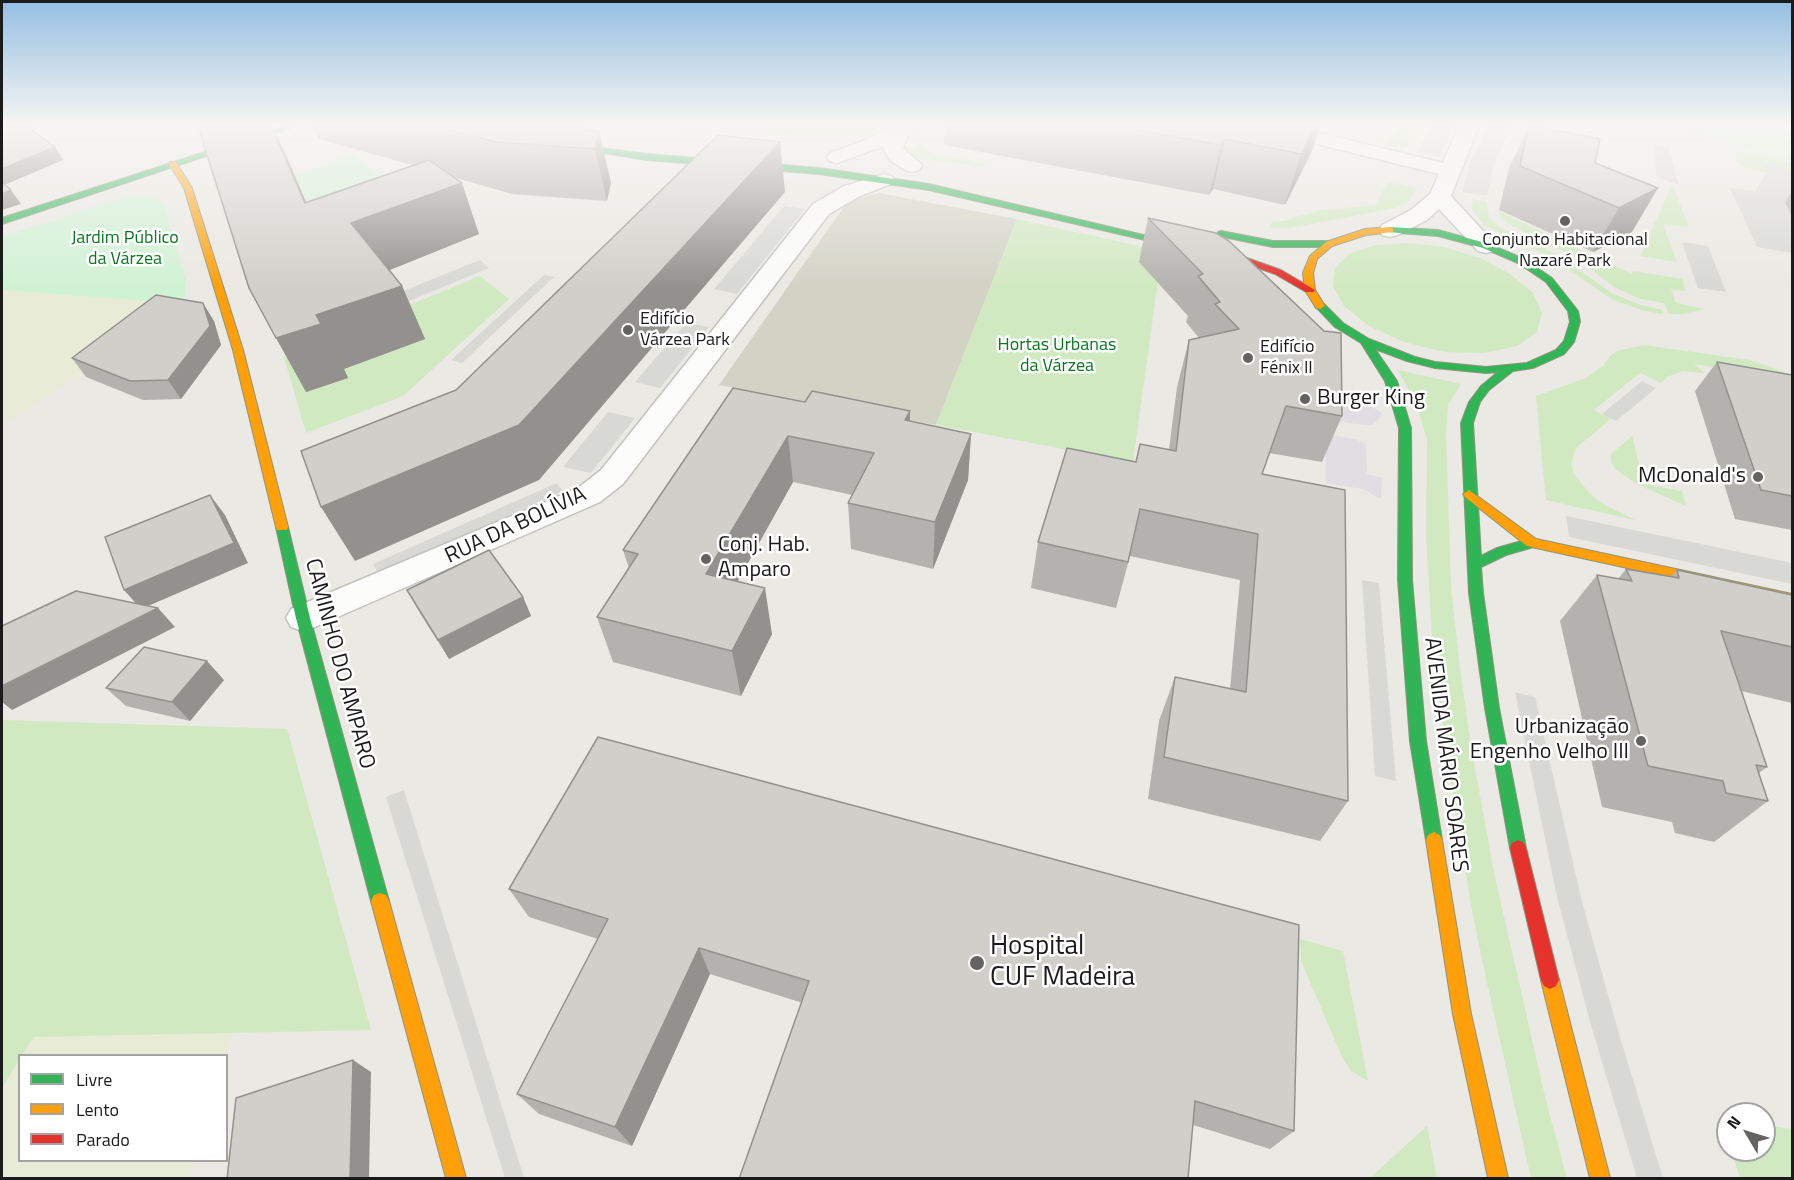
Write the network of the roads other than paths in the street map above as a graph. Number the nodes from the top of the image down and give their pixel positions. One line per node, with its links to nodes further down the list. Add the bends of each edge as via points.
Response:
1 (131, 178): 9 (main road)
2 (182, 178): 21 (main road, CAMINHO DO AMPARO, via 238,350)
3 (825, 178): 8 (street)
4 (876, 178): 8 (street, RUA DA BOLÍVIA)
5 (909, 178): 14 (main road, via 1244,260 1278,272)
6 (1447, 178): 7 (street)
7 (1440, 197): 11 (street, via 1419,215); 13 (street)
8 (821, 209): 21 (street, RUA DA BOLÍVIA, via 612,477 589,495 561,508)
9 (2, 221)
10 (1207, 230): 12 (main road, via 1273,244)
11 (1390, 230): 12 (main road, via 1365,232); 13 (main road, via 1438,233)
12 (1329, 244): 14 (main road, via 1313,258 1308,273)
13 (1486, 246): 16 (main road, via 1521,261 1549,280 1573,311 1575,322 1569,342 1560,352 1529,366)
14 (1310, 290): 15 (main road, via 1327,314)
15 (1365, 341): 16 (main road, via 1435,365); 23 (main road, AVENIDA MÁRIO SOARES, via 1391,381 1405,428 1405,580 1418,741 1462,1014)
16 (1509, 369): 17 (main road, via 1485,388 1467,423)
17 (1469, 494): 18 (main road); 19 (main road)
18 (1532, 543): 19 (main road, via 1502,551); 20 (main road)
19 (1474, 565): 24 (main road, via 1492,708 1522,869)
20 (1792, 599)
21 (303, 618): 22 (main road, CAMINHO DO AMPARO)
22 (456, 1179)
23 (1498, 1179)
24 (1600, 1179)

